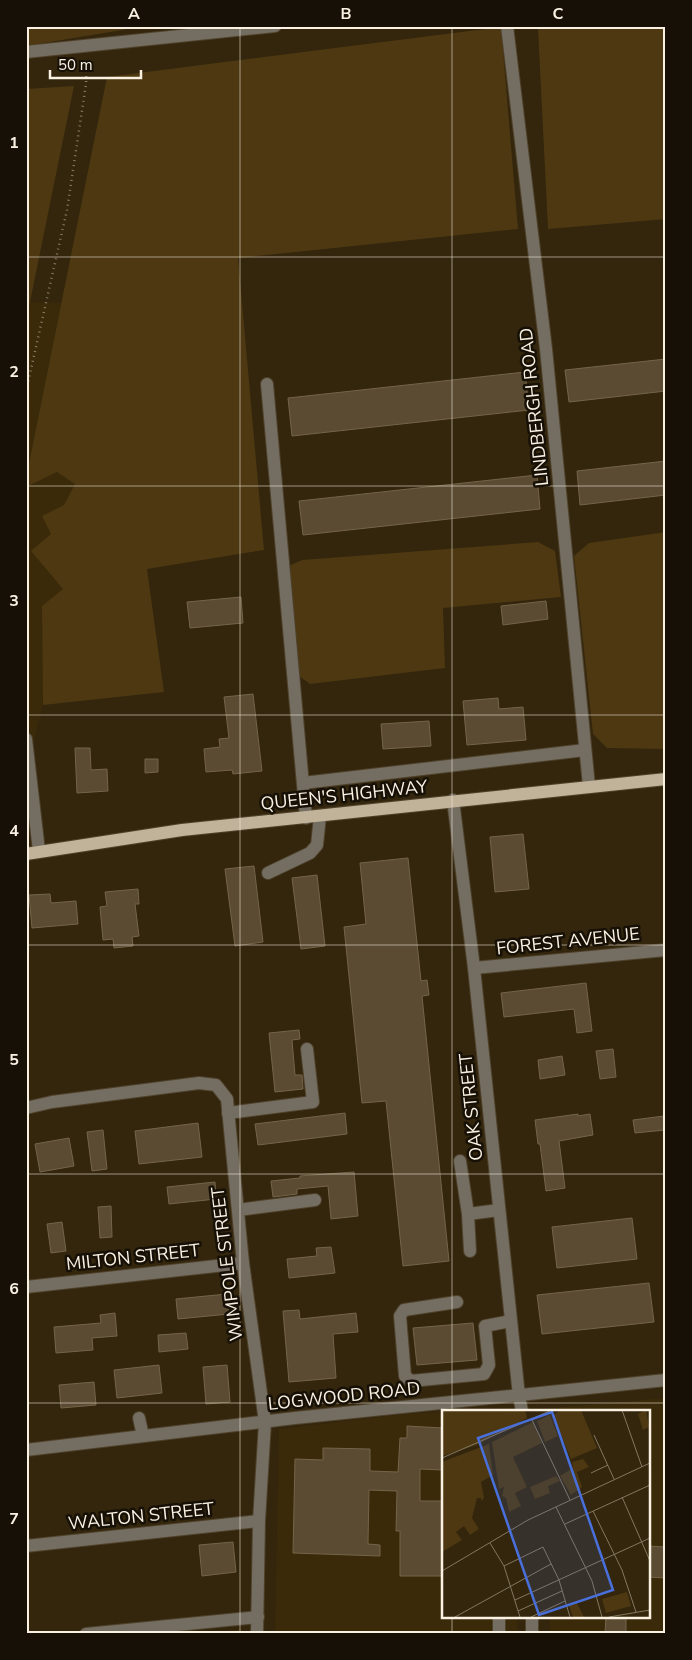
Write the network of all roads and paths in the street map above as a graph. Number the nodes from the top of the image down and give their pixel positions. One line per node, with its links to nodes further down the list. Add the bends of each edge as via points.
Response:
1 (275, 26): 3 (street)
2 (507, 26): 8 (street, LINDBERGH ROAD, via 546,349)
3 (87, 46): 4 (street); 6 (path, via 86,84 66,210)
4 (26, 52)
5 (267, 384): 10 (street)
6 (26, 391)
7 (26, 739): 15 (street)
8 (585, 750): 10 (street); 11 (street, LINDBERGH ROAD)
9 (666, 779): 11 (main road, QUEEN'S HIGHWAY)
10 (303, 784): 14 (street)
11 (589, 786): 12 (main road, QUEEN'S HIGHWAY)
12 (453, 800): 13 (main road, QUEEN'S HIGHWAY); 18 (street, OAK STREET)
13 (320, 816): 14 (main road, QUEEN'S HIGHWAY); 16 (street, via 317,845 310,853)
14 (306, 818): 15 (main road, QUEEN'S HIGHWAY, via 182,830)
15 (32, 852)
16 (268, 873)
17 (666, 950): 18 (street, FOREST AVENUE)
18 (474, 968): 25 (street, OAK STREET)
19 (307, 1049): 21 (street, via 312,1102)
20 (26, 1108): 21 (street, WIMPOLE STREET, via 199,1082 216,1085 227,1099)
21 (228, 1113): 24 (street, WIMPOLE STREET)
22 (460, 1161): 26 (street)
23 (315, 1200): 24 (street)
24 (238, 1210): 28 (street, WIMPOLE STREET)
25 (499, 1210): 26 (street); 31 (street, OAK STREET)
26 (468, 1214): 27 (street)
27 (470, 1251)
28 (243, 1263): 29 (street, MILTON STREET); 36 (street, WIMPOLE STREET)
29 (26, 1287)
30 (457, 1302): 31 (street, via 404,1310 400,1316 405,1376 410,1381 484,1374 489,1365 485,1326)
31 (511, 1321): 33 (street, OAK STREET)
32 (666, 1380): 33 (street, LOGWOOD ROAD)
33 (519, 1396): 34 (street, OAK STREET); 36 (street, LOGWOOD ROAD)
34 (522, 1410)
35 (139, 1418): 37 (street)
36 (264, 1422): 37 (street, LOGWOOD ROAD); 39 (street, WIMPOLE STREET)
37 (143, 1436): 38 (street, LOGWOOD ROAD)
38 (26, 1450)
39 (259, 1521): 40 (street, WALTON STREET); 41 (street, WIMPOLE STREET)
40 (26, 1546)
41 (258, 1617): 44 (street); 45 (street, WIMPOLE STREET)
42 (532, 1618): 47 (street)
43 (499, 1619): 46 (street)
44 (86, 1634)
45 (257, 1634)
46 (499, 1634)
47 (532, 1634)

